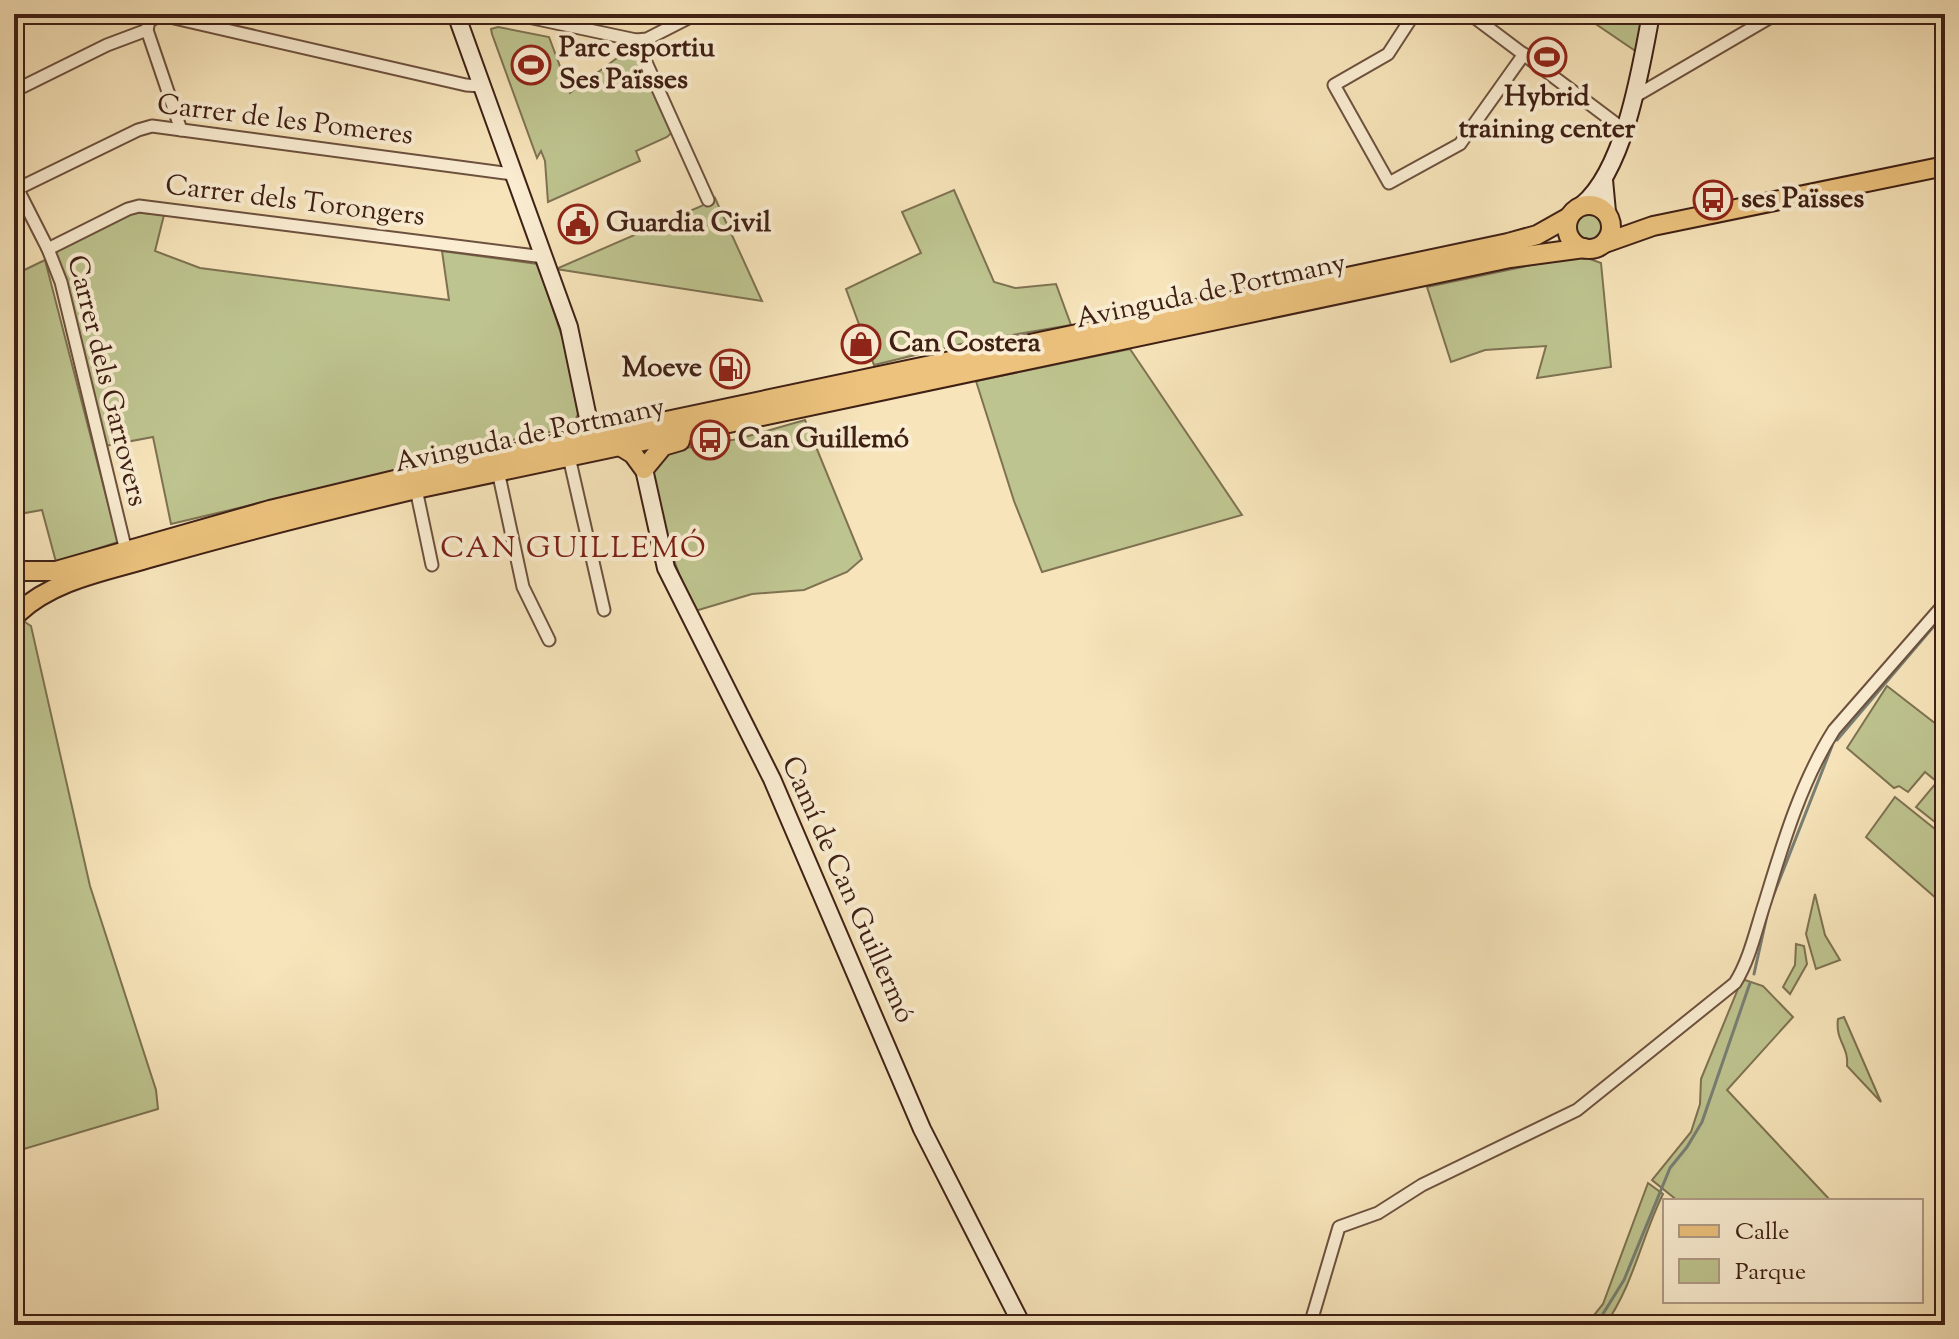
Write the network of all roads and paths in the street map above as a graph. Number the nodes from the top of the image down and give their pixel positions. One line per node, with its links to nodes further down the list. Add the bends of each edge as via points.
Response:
1 (456, 14): 14 (street)
2 (514, 14): 8 (street)
3 (696, 14): 10 (street)
4 (1414, 14): 11 (street, via 1388,54 1334,85 1389,183 1460,144)
5 (1470, 14): 11 (street)
6 (1651, 14): 12 (street)
7 (1776, 14): 13 (street)
8 (560, 19): 10 (street)
9 (147, 30): 14 (street, via 149,21 167,16); 15 (street); 18 (street)
10 (636, 40): 23 (street)
11 (1524, 54): 17 (street)
12 (1642, 64): 13 (street); 16 (street)
13 (1665, 79): 16 (street)
14 (481, 86): 20 (street)
15 (14, 91)
16 (1634, 97): 17 (street)
17 (1623, 129): 21 (street)
18 (181, 130): 20 (street, Carrer de les Pomeres); 22 (street, Carrer de les Pomeres, via 143,127)
19 (1945, 166): 26 (main road)
20 (512, 174): 30 (street)
21 (1604, 179): 24 (street); 25 (street)
22 (16, 186): 29 (street, Carrer dels Garrovers)
23 (708, 200)
24 (1575, 211): 25 (main road, via 1596,205); 28 (main road, via 1568,235); 32 (main road, Avinguda de Portmany, via 1537,235 1508,243)
25 (1607, 213): 26 (main road); 27 (main road, via 1611,231)
26 (1653, 226): 27 (main road)
27 (1605, 243): 28 (main road)
28 (1584, 248): 31 (main road, Avinguda de Portmany, via 1510,258)
29 (48, 249): 30 (street, Carrer dels Torongers, via 139,206); 38 (street, Carrer dels Garrovers, via 61,282)
30 (544, 257): 32 (street, via 569,327)
31 (806, 406): 33 (main road, Avinguda de Portmany); 35 (main road, via 774,421 663,446)
32 (592, 437): 38 (main road, Avinguda de Portmany, via 347,491)
33 (620, 446): 34 (main road, Avinguda de Portmany); 35 (main road)
34 (569, 457): 36 (main road, Avinguda de Portmany); 42 (street)
35 (644, 469): 45 (street, Camí de Can Guillermó, via 666,568 772,779 922,1129)
36 (498, 471): 37 (main road, Avinguda de Portmany); 44 (street, via 523,587)
37 (416, 489): 39 (street); 43 (main road, Avinguda de Portmany, via 96,574 42,594)
38 (126, 551): 40 (main road, Avinguda de Portmany, via 56,571)
39 (432, 565)
40 (14, 572): 43 (main road, via 24,592)
41 (1945, 603): 46 (street, via 1822,750 1800,797 1735,983 1577,1110 1422,1185 1378,1213 1339,1227)
42 (604, 610)
43 (16, 615)
44 (549, 640)
45 (1022, 1325)
46 (1310, 1325)

